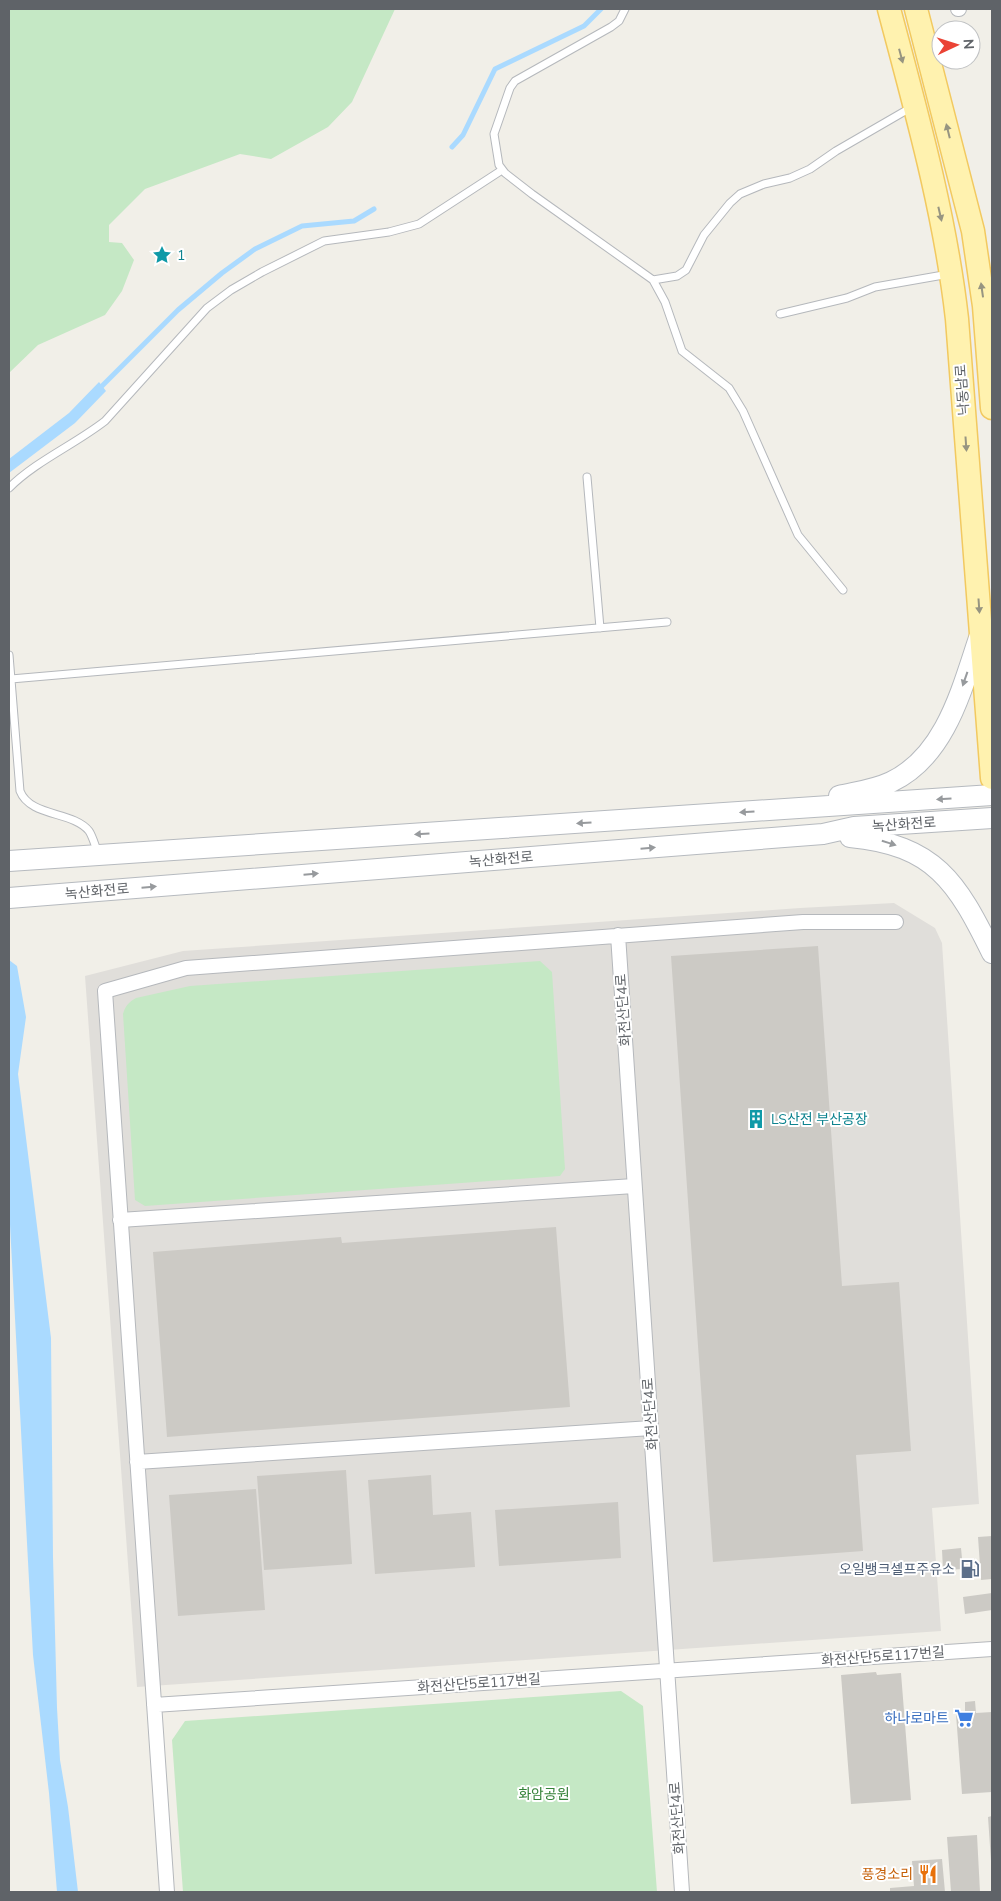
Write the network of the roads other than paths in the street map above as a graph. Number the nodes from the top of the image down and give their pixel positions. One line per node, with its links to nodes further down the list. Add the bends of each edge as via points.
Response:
1 (625, 9): 5 (lane, via 619,21 611,27 515,81 494,134)
2 (889, 9): 4 (main road, 낙동남로, one-way to 4)
3 (916, 9): 9 (main road, 낙동남로, one-way to 3, via 984,306 973,231)
4 (914, 105): 6 (main road, 낙동남로, one-way to 6); 7 (lane, via 810,169 740,194 704,235 686,270 677,276)
5 (502, 170): 7 (lane); 11 (lane, via 419,224 389,232 324,241 230,290 207,308 105,421 22,475)
6 (952, 273): 8 (lane, via 875,287 847,298); 15 (main road, 낙동남로, one-way to 15)
7 (653, 280): 12 (lane, via 682,351 729,388 743,411 798,535)
8 (780, 314)
9 (992, 408)
10 (587, 477): 14 (lane)
11 (9, 488)
12 (843, 590)
13 (666, 622): 14 (lane)
14 (600, 628): 17 (lane)
15 (981, 633): 18 (main road, 낙동남로); 20 (main road, one-way to 20, via 953,713 927,753 908,771 893,781 868,790)
16 (9, 655): 17 (lane)
17 (11, 679): 23 (lane, via 23,799 79,824 88,831)
18 (992, 778)
19 (992, 795): 20 (main road, 녹산화전로, one-way to 20)
20 (774, 810): 23 (main road, 녹산화전로, one-way to 23)
21 (992, 818): 22 (main road, 녹산화전로, via 854,828)
22 (823, 834): 25 (main road, 녹산화전로, one-way to 22); 28 (main road, one-way to 28, via 883,841 925,859 951,883 969,906)
23 (100, 855): 24 (main road, 녹산화전로)
24 (18, 861)
25 (9, 898)
26 (896, 922): 27 (street, via 803,922)
27 (618, 935): 29 (street, 화전산단4로); 30 (street, via 186,968 105,991)
28 (992, 953)
29 (634, 1186): 30 (street); 31 (street, 화전산단4로)
30 (120, 1220): 32 (street)
31 (651, 1428): 32 (street); 34 (street, 화전산단4로)
32 (137, 1462): 35 (street)
33 (992, 1649): 34 (street, 화전산단5로117번길)
34 (667, 1671): 35 (street, 화전산단5로117번길); 37 (street, 화전산단4로)
35 (154, 1705): 36 (street)
36 (167, 1892)
37 (682, 1892)

